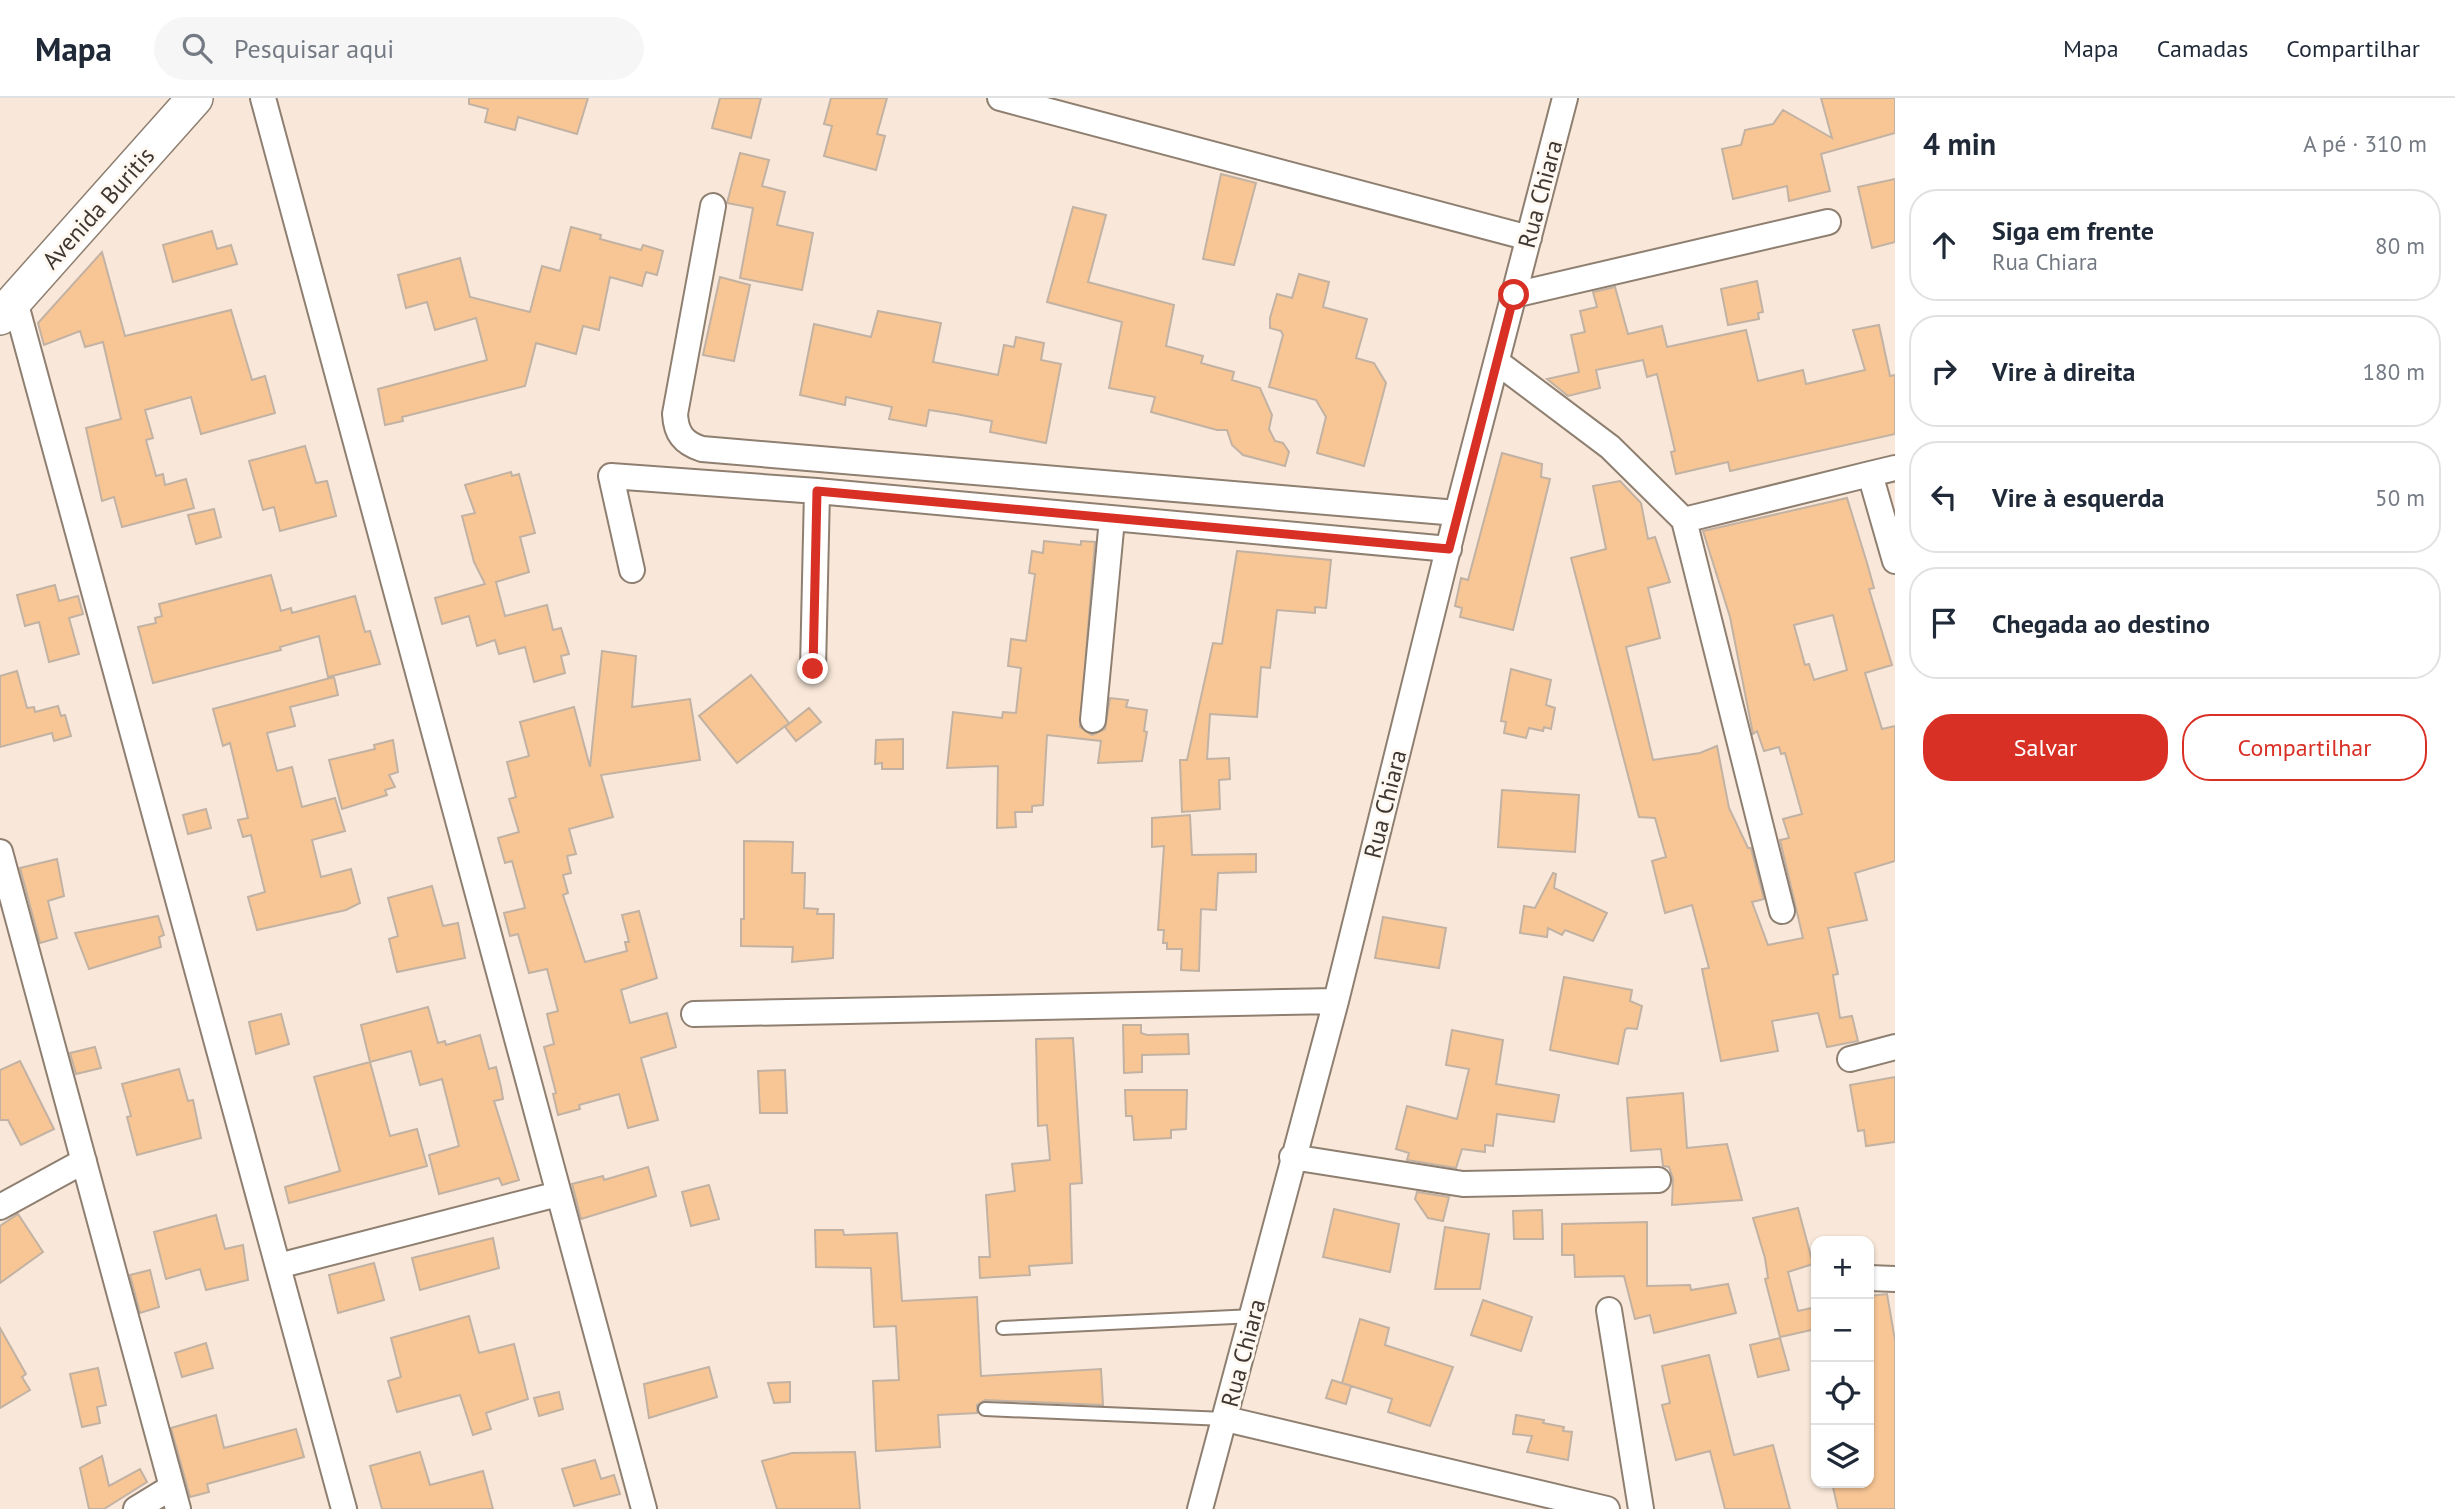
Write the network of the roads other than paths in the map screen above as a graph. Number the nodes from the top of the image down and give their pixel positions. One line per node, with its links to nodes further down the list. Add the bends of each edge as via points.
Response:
1 (195, 98): 9 (street, Avenida Buritis)
2 (263, 98): 31 (street)
3 (1000, 98): 7 (street)
4 (1565, 98): 7 (street, Rua Chiara)
5 (713, 206): 14 (street, via 675,414 676,429 691,446)
6 (1829, 222): 8 (street)
7 (1528, 238): 8 (street, Rua Chiara)
8 (1514, 295): 10 (street, Rua Chiara)
9 (7, 309): 33 (street)
10 (1497, 362): 14 (street, Rua Chiara); 16 (street, via 1610,447)
11 (1895, 468): 12 (street)
12 (1870, 474): 16 (street); 18 (street)
13 (817, 491): 15 (street); 19 (street, via 611,476); 20 (street)
14 (1457, 513): 17 (street, Rua Chiara)
15 (1112, 519): 17 (street); 21 (street)
16 (1684, 520): 23 (street)
17 (1449, 549): 24 (street, Rua Chiara)
18 (1895, 561)
19 (632, 570)
20 (813, 669)
21 (1093, 720)
22 (2, 865): 29 (street)
23 (1782, 911)
24 (1336, 1000): 25 (street); 28 (street, Rua Chiara)
25 (694, 1014)
26 (1895, 1047): 27 (street)
27 (1850, 1059)
28 (1292, 1157): 30 (street, via 1463,1184); 37 (street, Rua Chiara)
29 (84, 1161): 32 (street); 41 (street)
30 (1658, 1180)
31 (558, 1194): 33 (street); 44 (street)
32 (0, 1207)
33 (278, 1266): 43 (street)
34 (1874, 1278): 35 (street)
35 (1895, 1279)
36 (1609, 1310): 47 (street)
37 (1254, 1316): 38 (lane); 40 (street, Rua Chiara)
38 (1003, 1328)
39 (985, 1409): 40 (lane)
40 (1226, 1419): 45 (street, Rua Chiara); 46 (street)
41 (175, 1498): 42 (street)
42 (135, 1509)
43 (344, 1509)
44 (644, 1509)
45 (1200, 1509)
46 (1607, 1509)
47 (1641, 1509)

